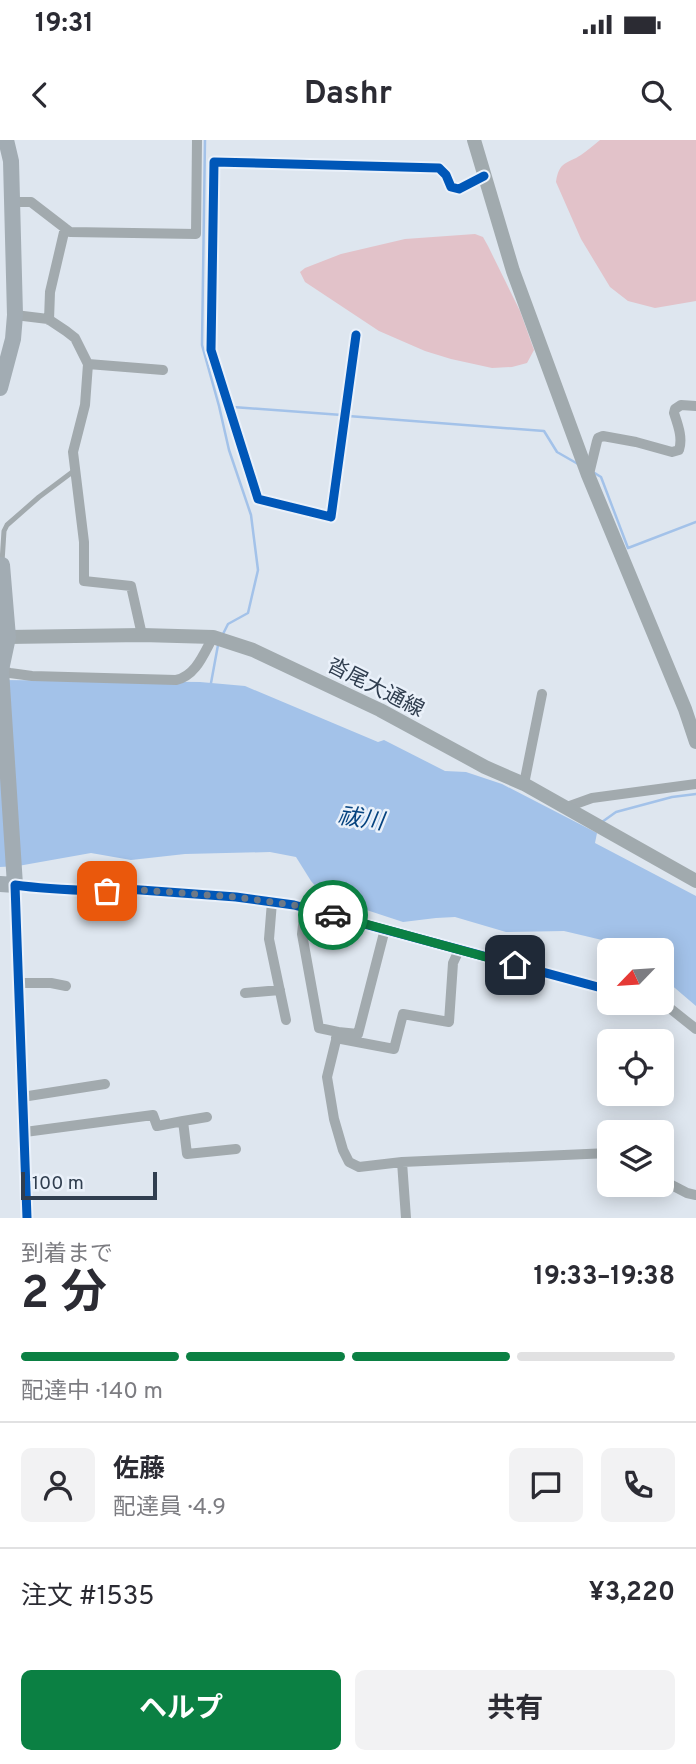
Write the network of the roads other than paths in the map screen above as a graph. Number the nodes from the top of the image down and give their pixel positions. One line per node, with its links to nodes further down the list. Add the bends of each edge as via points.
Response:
1 (6, 140): 5 (main road)
2 (197, 140): 7 (street)
3 (474, 140): 4 (main road)
4 (484, 176): 8 (street, via 459,189 451,187 439,168 214,162); 17 (main road, via 513,271)
5 (13, 202): 6 (street, via 31,202); 9 (main road)
6 (65, 228): 7 (street, via 70,232); 10 (street, via 50,292)
7 (195, 234): 8 (street)
8 (212, 234): 11 (street, via 211,350 258,499 331,517)
9 (15, 315): 10 (street); 14 (main road)
10 (49, 320): 12 (street, via 75,338)
11 (356, 335)
12 (88, 364): 13 (street); 16 (street, via 85,405 73,452)
13 (163, 370)
14 (0, 388)
15 (696, 406): 17 (street, via 681,405 675,410 681,436 678,450 603,436 598,438)
16 (75, 470): 18 (lane, via 7,525); 19 (street, via 84,581 131,586)
17 (588, 475): 24 (main road)
18 (1, 565): 20 (main road)
19 (142, 635): 20 (main road, 沓尾大通線); 21 (main road, 沓尾大通線)
20 (8, 637): 22 (main road)
21 (213, 637): 22 (street, via 188,676 176,680); 26 (main road, 沓尾大通線, via 253,650 380,710)
22 (1, 672): 30 (main road)
23 (542, 694): 26 (street)
24 (690, 707): 25 (main road)
25 (696, 742)
26 (524, 784): 28 (main road, 沓尾大通線)
27 (696, 784): 28 (street, via 592,798)
28 (572, 811): 29 (main road, 沓尾大通線)
29 (696, 881)
30 (10, 882): 31 (street, via 36,888 127,889); 35 (street)
31 (272, 902): 32 (street); 38 (street, via 269,939)
32 (305, 908): 33 (street); 43 (street, via 302,934 319,1028)
33 (385, 929): 34 (street); 43 (street, via 358,1034)
34 (459, 950): 37 (street); 43 (street, via 453,963 449,1022 403,1014 394,1049)
35 (19, 983): 36 (street); 45 (street)
36 (66, 986)
37 (597, 987)
38 (280, 990): 39 (street); 41 (street)
39 (245, 993)
40 (674, 1012): 42 (street)
41 (286, 1020)
42 (696, 1029)
43 (337, 1035): 51 (street, via 327,1077 334,1119 349,1163 359,1167)
44 (105, 1084): 45 (street)
45 (22, 1097): 48 (street)
46 (207, 1117): 47 (street)
47 (183, 1121): 48 (street, via 157,1126 153,1115); 49 (street, via 187,1154)
48 (25, 1132): 54 (street)
49 (236, 1149)
50 (597, 1154): 51 (street)
51 (402, 1162): 55 (street)
52 (674, 1186): 53 (street)
53 (696, 1195)
54 (27, 1218)
55 (406, 1218)

